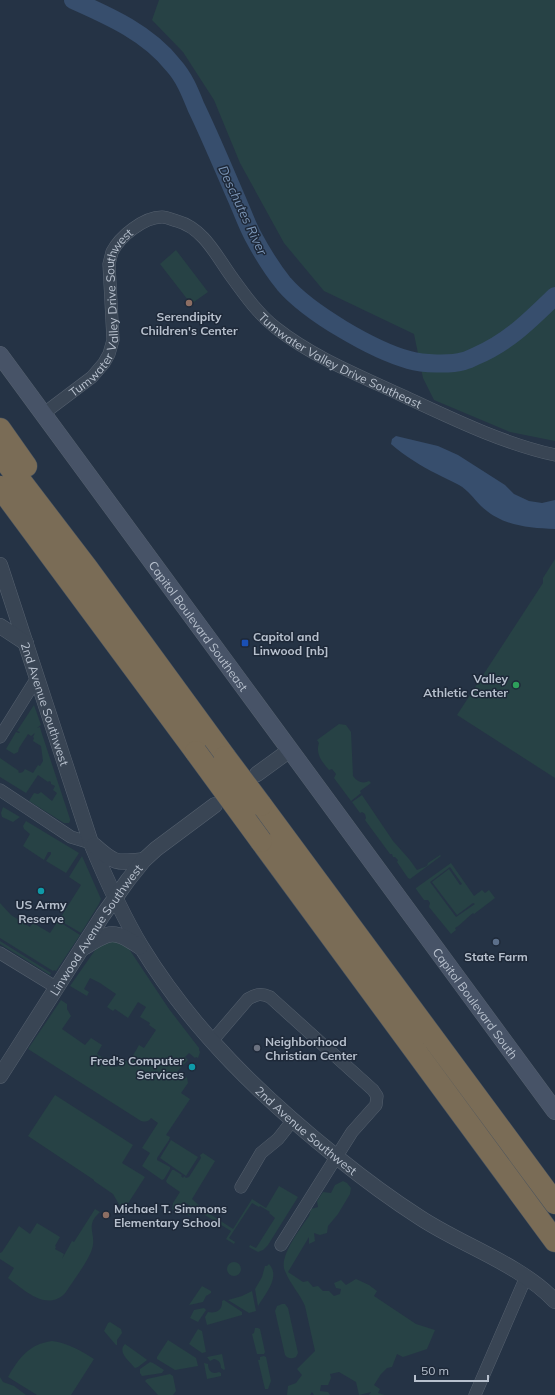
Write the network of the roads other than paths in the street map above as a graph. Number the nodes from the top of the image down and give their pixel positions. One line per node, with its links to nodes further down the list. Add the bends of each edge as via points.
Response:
1 (162, 217): 3 (street, Tumwater Valley Drive Southwest, via 148,221 127,233 112,252 109,264 113,340 104,363 92,377); 6 (street, Tumwater Valley Drive Southeast, via 178,221 200,234 259,312 274,327 309,351 481,430 532,450)
2 (0, 355): 3 (main road, Capitol Boulevard Southeast)
3 (43, 414): 14 (main road, Capitol Boulevard Southeast)
4 (0, 428): 9 (highway, via 44,491)
5 (0, 454): 9 (highway)
6 (555, 455)
7 (0, 487): 33 (highway, bridge)
8 (0, 565): 11 (street, 2nd Avenue Southwest)
9 (87, 568): 32 (highway, bridge)
10 (0, 626): 11 (street)
11 (26, 643): 12 (street, 2nd Avenue Southwest)
12 (37, 678): 13 (street); 18 (street, 2nd Avenue Southwest)
13 (0, 737)
14 (290, 750): 15 (street); 20 (main road, Capitol Boulevard Southeast)
15 (257, 774)
16 (0, 790): 18 (street, via 71,837)
17 (215, 805): 19 (street, Linwood Avenue Southwest)
18 (91, 843): 19 (street, via 110,859 121,863); 21 (street, 2nd Avenue Southwest)
19 (144, 860): 21 (street, Linwood Avenue Southwest)
20 (397, 896): 28 (main road, Capitol Boulevard South)
21 (115, 898): 22 (street, Linwood Avenue Southwest); 23 (street, 2nd Avenue Southwest)
22 (82, 949): 23 (street, via 107,934 121,935); 25 (street, Linwood Avenue Southwest)
23 (142, 949): 26 (street, 2nd Avenue Southwest, via 170,990)
24 (0, 953): 25 (street)
25 (56, 988): 27 (street, Linwood Avenue Southwest)
26 (212, 1041): 29 (street, 2nd Avenue Southwest, via 252,1083); 30 (street, via 248,999 262,993 270,996 373,1090 377,1096 376,1105 352,1132)
27 (0, 1076)
28 (555, 1111)
29 (293, 1120): 30 (street, 2nd Avenue Southwest); 31 (street, via 278,1139 262,1153)
30 (337, 1157): 34 (street); 35 (street, 2nd Avenue Southwest, via 420,1218)
31 (241, 1187)
32 (555, 1203)
33 (555, 1241)
34 (281, 1245)
35 (526, 1277): 36 (street, 2nd Avenue Southwest); 37 (street)
36 (555, 1301)
37 (475, 1395)

